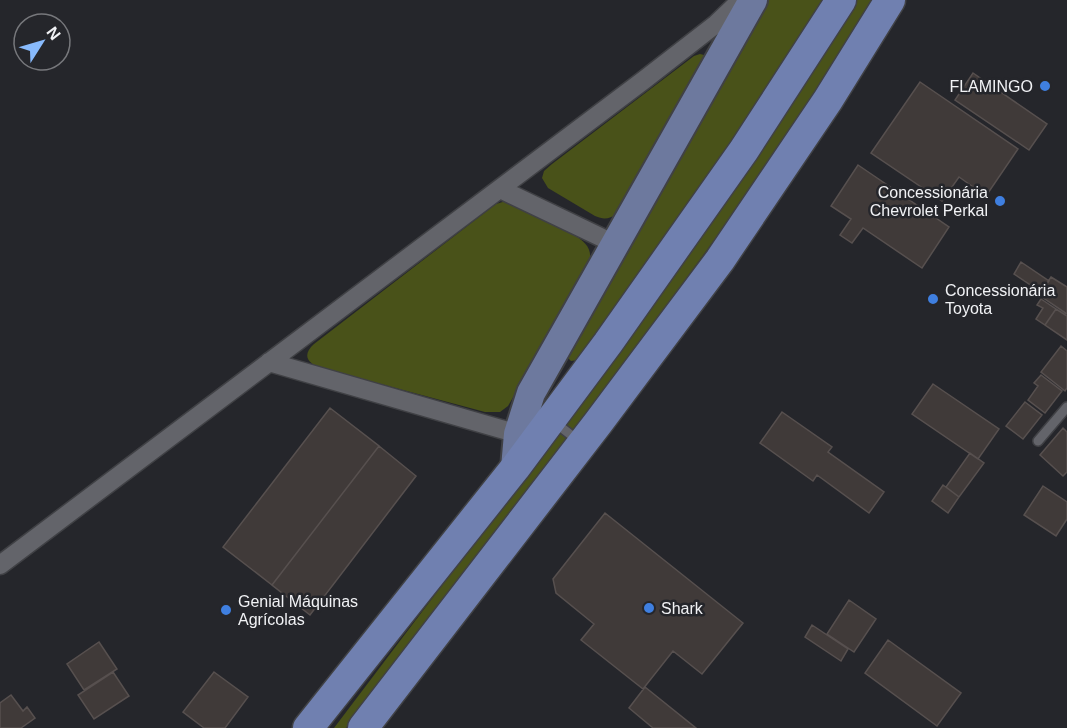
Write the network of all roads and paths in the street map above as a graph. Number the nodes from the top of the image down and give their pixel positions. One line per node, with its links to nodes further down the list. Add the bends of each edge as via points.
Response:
1 (741, 0): 5 (street, via 716,24)
2 (753, 0): 6 (main road)
3 (841, 0): 9 (highway, via 744,150)
4 (890, 0): 12 (highway, via 720,260)
5 (500, 189): 6 (street); 7 (street)
6 (615, 243): 10 (main road, via 531,393)
7 (269, 362): 10 (street); 14 (street)
8 (1067, 407): 11 (lane)
9 (551, 419): 12 (lane); 13 (highway)
10 (518, 434): 13 (main road)
11 (1038, 441)
12 (582, 443): 16 (highway)
13 (515, 468): 15 (highway)
14 (0, 565)
15 (309, 727)
16 (363, 728)

